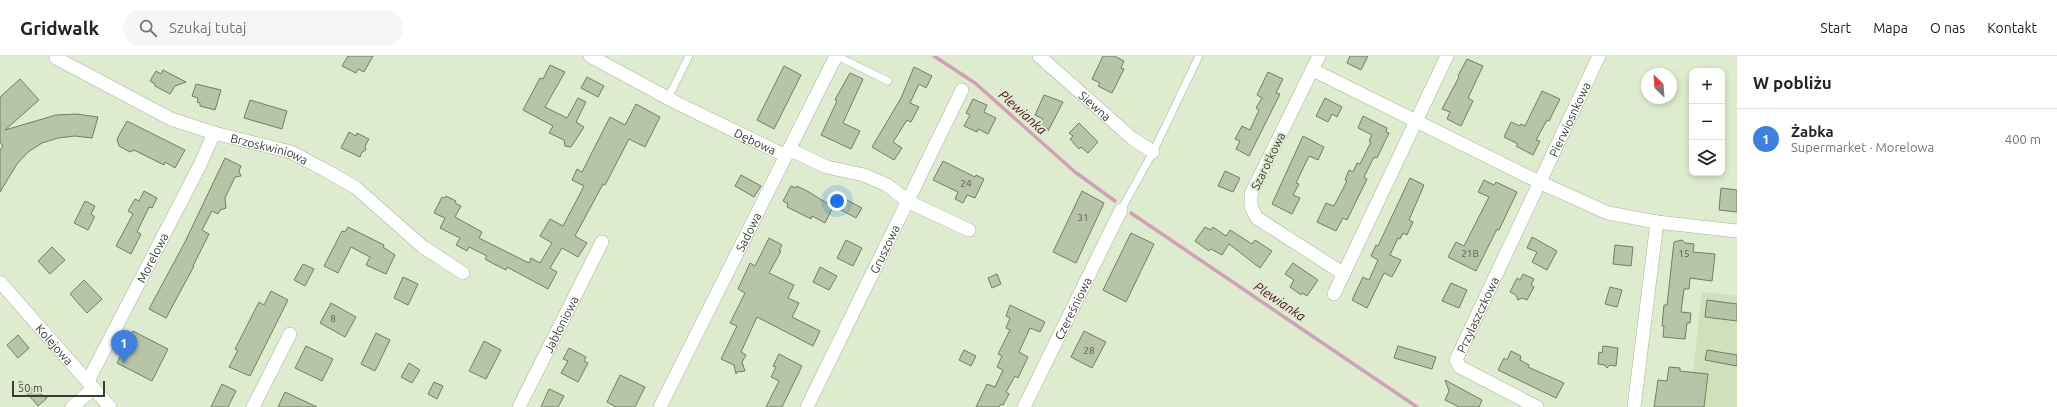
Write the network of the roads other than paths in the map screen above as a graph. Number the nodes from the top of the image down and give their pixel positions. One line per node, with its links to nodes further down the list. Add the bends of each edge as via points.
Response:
1 (590, 56): 13 (street, Dębowa)
2 (689, 56): 13 (lane)
3 (836, 56): 11 (lane); 16 (street, Sadowa)
4 (1039, 56): 17 (street, Siewna, via 1133,139)
5 (1199, 56): 17 (lane)
6 (1320, 56): 10 (street, Szarotkowa)
7 (1447, 56): 14 (street)
8 (1599, 56): 18 (street, Pierwiosnkowa)
9 (56, 58): 15 (street, Brzoskwiniowa, via 171,119)
10 (1313, 70): 14 (street); 26 (street, Szarotkowa, via 1252,194 1251,207 1257,218)
11 (888, 81)
12 (962, 90): 19 (street, Gruszowa)
13 (668, 98): 16 (street, Dębowa, via 780,153)
14 (1416, 120): 18 (street); 26 (street)
15 (214, 133): 25 (street, Brzoskwiniowa, via 291,152 323,169 355,187 423,247); 30 (street, Morelowa)
16 (787, 152): 19 (street, Dębowa, via 796,152 827,167 887,185); 35 (street, Sadowa)
17 (1153, 152): 20 (lane)
18 (1539, 182): 21 (street, via 1608,213); 38 (street, Przylaszczkowa, via 1456,360 1460,367)
19 (909, 202): 22 (street, Dębowa); 36 (street, Gruszowa)
20 (1121, 210): 37 (street, Czereśniowa)
21 (1657, 222): 23 (street); 39 (street)
22 (968, 230)
23 (1737, 231)
24 (602, 242): 34 (street, Jabłoniowa)
25 (463, 273)
26 (1344, 274): 28 (street)
27 (0, 282): 30 (street, Kolejowa)
28 (1334, 294)
29 (290, 334): 33 (street)
30 (91, 385): 31 (street); 32 (street, Kolejowa)
31 (72, 407)
32 (110, 407)
33 (253, 407)
34 (519, 407)
35 (660, 407)
36 (807, 407)
37 (1024, 407)
38 (1537, 407)
39 (1634, 407)

